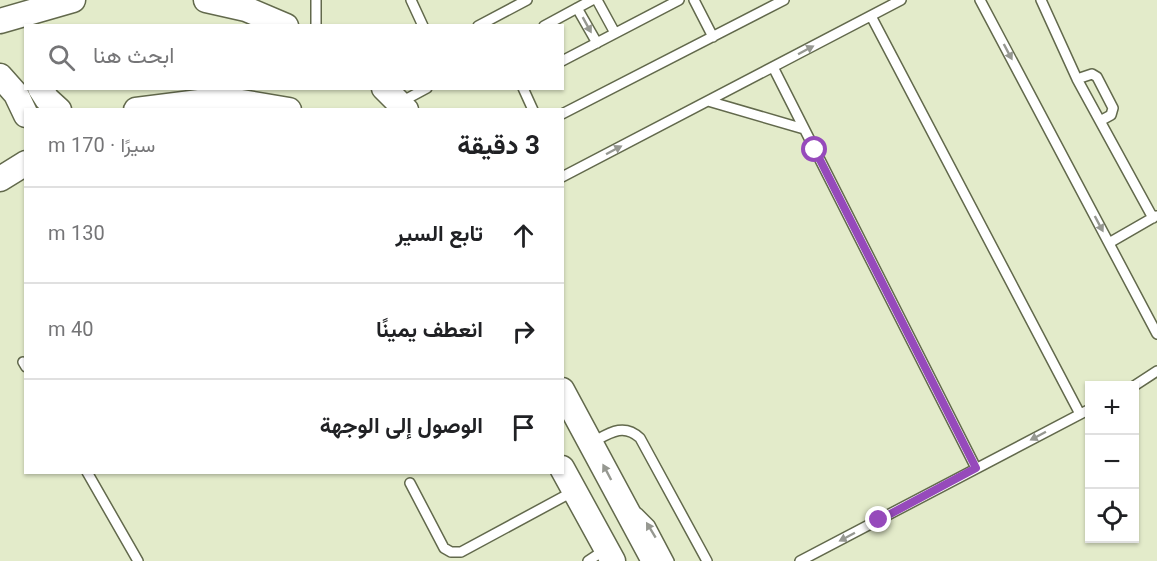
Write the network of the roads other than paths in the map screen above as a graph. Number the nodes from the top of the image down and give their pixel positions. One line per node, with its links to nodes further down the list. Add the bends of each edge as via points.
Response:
1 (73, 0): 15 (street)
2 (206, 0): 18 (street, via 246,9)
3 (316, 0): 19 (lane)
4 (411, 0): 20 (lane)
5 (526, 0): 21 (lane)
6 (592, 0): 14 (lane)
7 (597, 0): 23 (lane)
8 (679, 0): 23 (lane)
9 (694, 0): 24 (lane)
10 (784, 0): 24 (lane)
11 (902, 0): 16 (lane)
12 (980, 0): 47 (lane, one-way to 47)
13 (1041, 0): 29 (lane)
14 (577, 8): 22 (lane); 25 (lane, one-way to 25)
15 (43, 16): 17 (street)
16 (870, 16): 27 (lane, one-way to 16); 53 (lane)
17 (0, 21)
18 (281, 24)
19 (316, 24)
20 (422, 24)
21 (482, 24)
22 (548, 24)
23 (615, 33): 25 (lane)
24 (713, 37): 40 (lane)
25 (597, 43): 26 (lane)
26 (564, 60)
27 (773, 67): 34 (lane); 42 (lane)
28 (0, 76): 39 (street)
29 (1077, 80): 41 (lane); 41 (lane, via 1092,74 1097,77 1113,108 1111,115)
30 (41, 90): 35 (street)
31 (421, 90): 33 (lane)
32 (525, 90): 38 (lane)
33 (397, 100)
34 (708, 101): 42 (lane); 44 (lane, one-way to 34)
35 (57, 108)
36 (152, 108): 37 (street, via 223,99)
37 (277, 108)
38 (532, 108)
39 (24, 110)
40 (564, 113)
41 (1100, 121): 46 (lane)
42 (804, 129): 55 (lane)
43 (24, 161): 45 (street)
44 (564, 176)
45 (0, 179)
46 (1155, 217): 47 (lane)
47 (1109, 243): 48 (lane)
48 (1157, 333)
49 (1157, 371): 50 (lane)
50 (1139, 383)
51 (564, 394): 54 (street)
52 (1085, 411): 53 (lane)
53 (1080, 414): 55 (lane, one-way to 55)
54 (591, 443): 60 (street, one-way to 54); 65 (lane, via 620,429 640,438)
55 (976, 468): 66 (lane, one-way to 66)
56 (564, 472): 59 (street)
57 (88, 474): 62 (lane)
58 (410, 483): 59 (lane, via 444,548 452,552 461,552)
59 (574, 491): 61 (street)
60 (625, 507): 63 (street); 64 (lane, one-way to 60, via 645,519)
61 (603, 557)
62 (138, 561)
63 (654, 561)
64 (669, 561)
65 (707, 561)
66 (800, 561)

